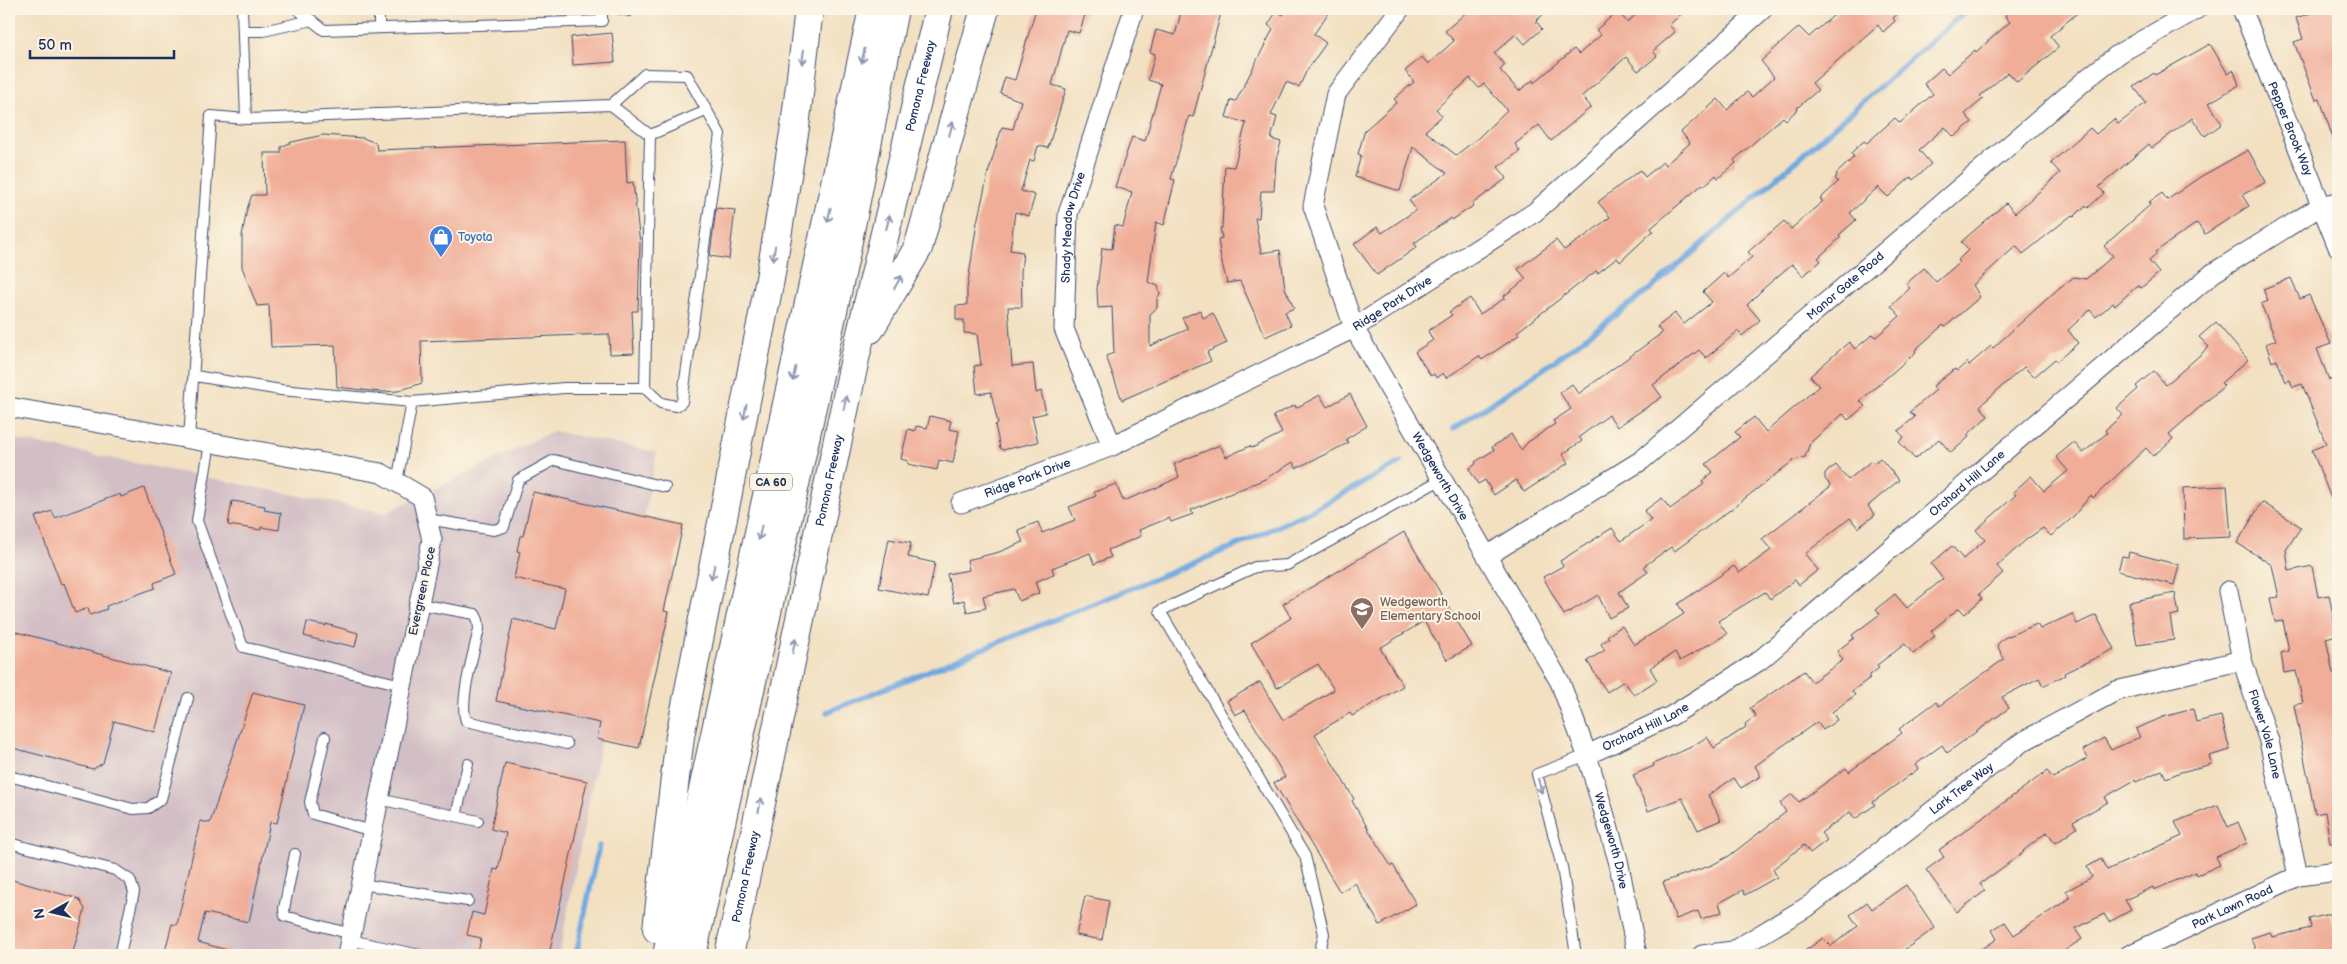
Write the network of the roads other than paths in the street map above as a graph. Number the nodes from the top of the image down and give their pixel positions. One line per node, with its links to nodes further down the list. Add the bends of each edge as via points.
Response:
1 (242, 9): 19 (lane)
2 (297, 9): 17 (lane)
3 (313, 9): 17 (lane)
4 (378, 9): 18 (lane)
5 (602, 9): 18 (lane, via 602,21)
6 (809, 9): 64 (highway, one-way to 64, via 795,127 770,279 680,736)
7 (873, 9): 65 (highway, CA 60, one-way to 65)
8 (894, 9): 66 (highway, via 845,256)
9 (908, 9): 67 (highway)
10 (938, 9): 27 (highway, Pomona Freeway, one-way to 10)
11 (985, 9): 27 (highway, one-way to 11, via 918,248)
12 (1134, 9): 34 (street, Shady Meadow Drive, via 1068,214 1064,329)
13 (1400, 9): 26 (street, Wedgeworth Drive, via 1336,94 1313,206)
14 (1763, 9): 26 (street, Ridge Park Drive, via 1535,212)
15 (2197, 9): 40 (street, Manor Gate Road, via 2133,44 2088,77 1642,460)
16 (2242, 9): 24 (street, Pepper Brook Way)
17 (312, 20): 18 (lane, via 324,30); 19 (lane, via 263,31)
18 (379, 28)
19 (243, 31): 22 (lane)
20 (611, 105): 21 (lane, via 645,74 686,75); 22 (lane); 23 (lane)
21 (706, 111): 23 (lane); 29 (lane, via 720,134 682,402 676,406 661,403)
22 (246, 119): 28 (lane, via 211,116)
23 (650, 135): 29 (lane)
24 (2330, 204): 25 (street, Pepper Brook Way); 48 (street, Orchard Hill Lane, via 2213,273 1759,661 1671,716)
25 (2338, 247)
26 (1354, 328): 34 (street, Ridge Park Drive); 35 (street, Wedgeworth Drive)
27 (856, 354): 68 (highway, Pomona Freeway, one-way to 27)
28 (194, 376): 30 (lane, via 281,390); 32 (lane)
29 (645, 388): 30 (lane, via 564,388)
30 (412, 402): 36 (lane)
31 (9, 407): 32 (street, Evergreen Place)
32 (189, 439): 33 (street, Evergreen Place)
33 (210, 443): 36 (street, Evergreen Place, via 380,473); 44 (lane, via 197,521 243,647)
34 (1112, 446): 38 (street, Ridge Park Drive)
35 (1442, 479): 40 (street, Wedgeworth Drive); 69 (lane, via 1287,565 1255,567 1160,611 1306,856 1324,934)
36 (397, 482): 39 (street, Evergreen Place, via 422,497)
37 (665, 487): 39 (lane, via 554,460 518,480 504,526 494,530)
38 (961, 503)
39 (427, 518): 42 (street, Evergreen Place, via 432,540)
40 (1487, 556): 48 (street, Wedgeworth Drive, via 1560,682)
41 (2228, 591): 43 (street, Flower Vale Lane)
42 (419, 604): 44 (street, Evergreen Place); 47 (lane, via 475,614 478,620 479,629 462,712 466,721)
43 (2242, 660): 58 (street, Flower Vale Lane, via 2269,741); 72 (street, Lark Tree Way, via 2116,691 2022,742 1810,905 1732,951)
44 (402, 685): 51 (street, Evergreen Place)
45 (188, 698): 50 (lane, via 160,799 148,808 133,809)
46 (325, 737): 54 (lane, via 310,802 313,814)
47 (567, 744)
48 (1587, 755): 70 (lane, one-way to 70, via 1537,774 1562,868); 71 (street, Wedgeworth Drive, via 1618,860)
49 (468, 764): 52 (lane)
50 (9, 776)
51 (379, 799): 52 (lane); 54 (street, Evergreen Place)
52 (456, 816): 53 (lane)
53 (478, 821)
54 (372, 831): 59 (street, Evergreen Place)
55 (9, 843): 62 (lane, via 115,870 130,880 134,892)
56 (295, 854): 61 (lane, via 285,916)
57 (2338, 871): 58 (street, Park Lawn Road)
58 (2298, 876): 73 (street, Park Lawn Road)
59 (361, 884): 60 (lane); 61 (street, Evergreen Place)
60 (468, 901)
61 (349, 943): 63 (lane)
62 (120, 955)
63 (420, 955)
64 (654, 955)
65 (667, 955)
66 (692, 955)
67 (707, 955)
68 (729, 955)
69 (1319, 955)
70 (1576, 955)
71 (1637, 955)
72 (1702, 955)
73 (2129, 955)

